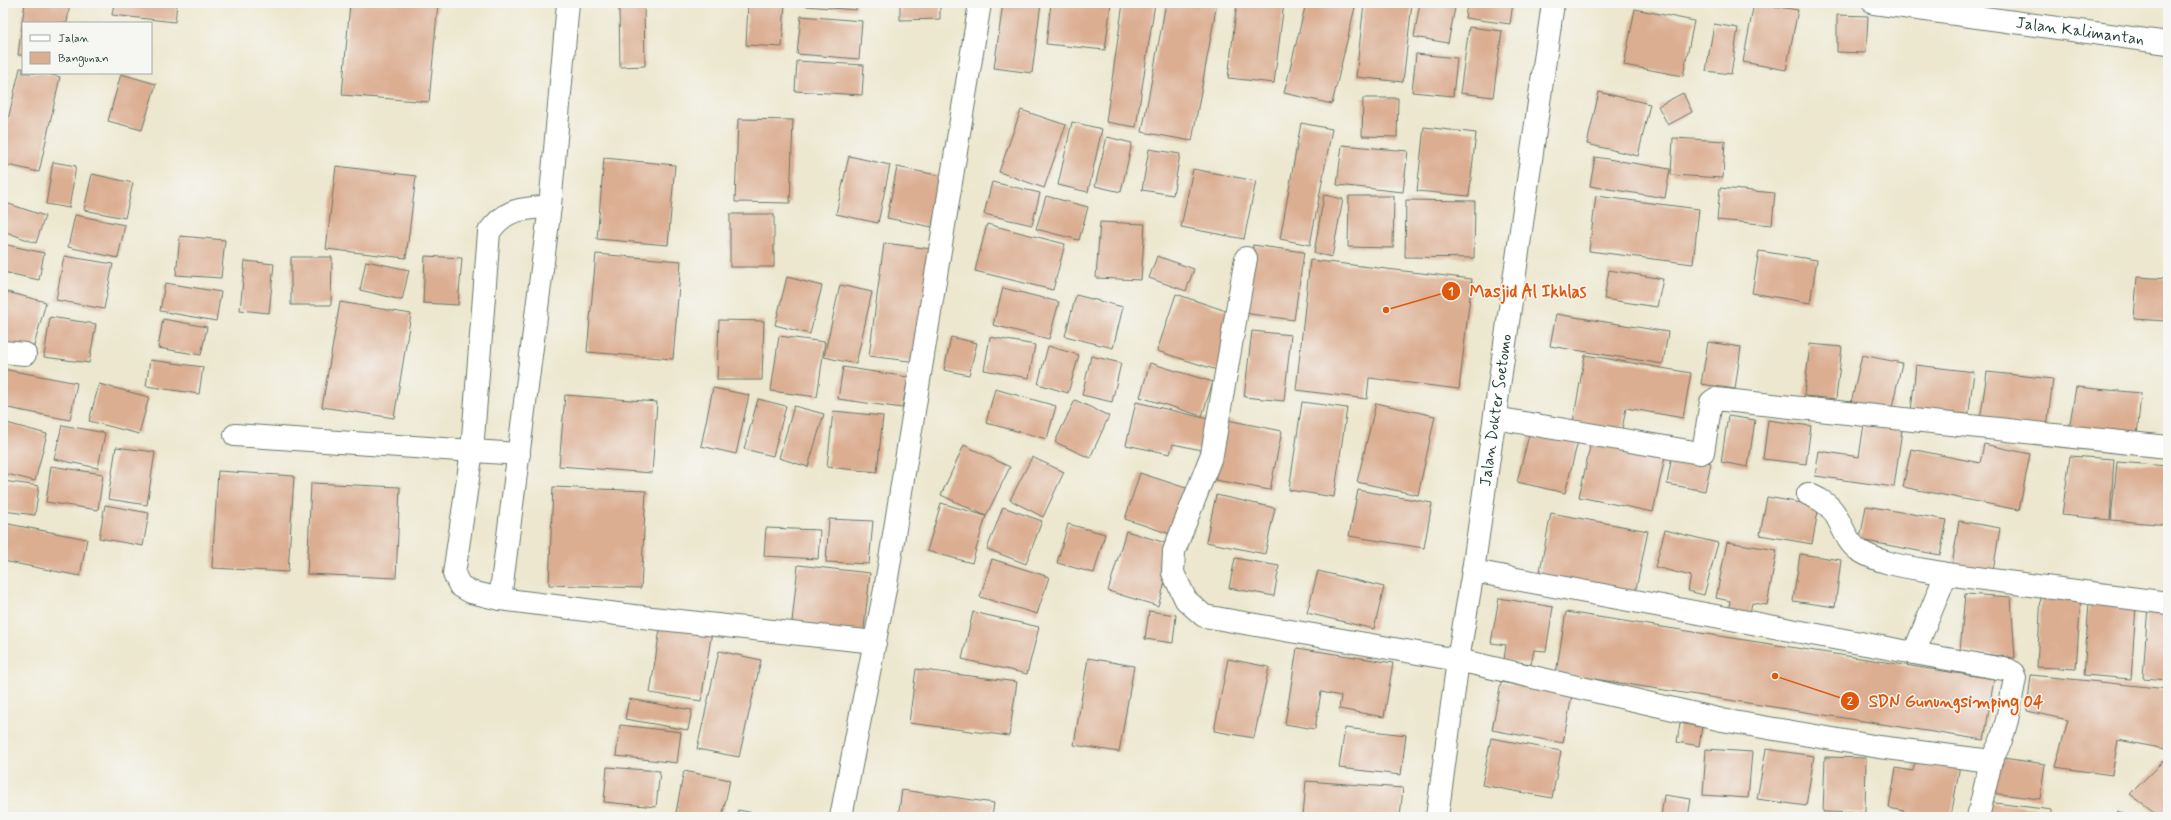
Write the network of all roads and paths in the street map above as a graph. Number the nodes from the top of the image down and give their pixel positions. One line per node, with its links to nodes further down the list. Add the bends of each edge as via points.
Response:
1 (568, 3): 6 (street)
2 (980, 3): 20 (street, via 888,576)
3 (1553, 3): 10 (street, Jalan Dokter Soetomo)
4 (1874, 3): 5 (street, Jalan Kalimantan)
5 (2168, 43)
6 (550, 206): 13 (street, via 512,212 498,220 489,232); 14 (street)
7 (1246, 258): 22 (street, via 1212,454 1174,551 1173,573 1186,600 1204,616)
8 (3, 352): 9 (street)
9 (25, 354)
10 (1494, 418): 12 (street, via 1700,453 1703,452 1711,402 1715,399); 16 (street, Jalan Dokter Soetomo)
11 (235, 436): 13 (street)
12 (2168, 447)
13 (472, 451): 14 (street); 18 (street, via 454,574 460,586 471,592)
14 (519, 454): 18 (street)
15 (1808, 494): 17 (street, via 1824,501 1833,511 1859,551 1886,562)
16 (1473, 570): 21 (street); 22 (street, Jalan Dokter Soetomo)
17 (1946, 574): 19 (street); 21 (street)
18 (500, 599): 20 (street)
19 (2168, 603)
20 (875, 642): 24 (street)
21 (1914, 652): 23 (street, via 2014,673 2007,720 2001,741)
22 (1458, 660): 23 (street, via 1722,720 1879,747); 25 (street, Jalan Dokter Soetomo)
23 (1991, 761): 26 (street)
24 (841, 817)
25 (1437, 817)
26 (1978, 817)

